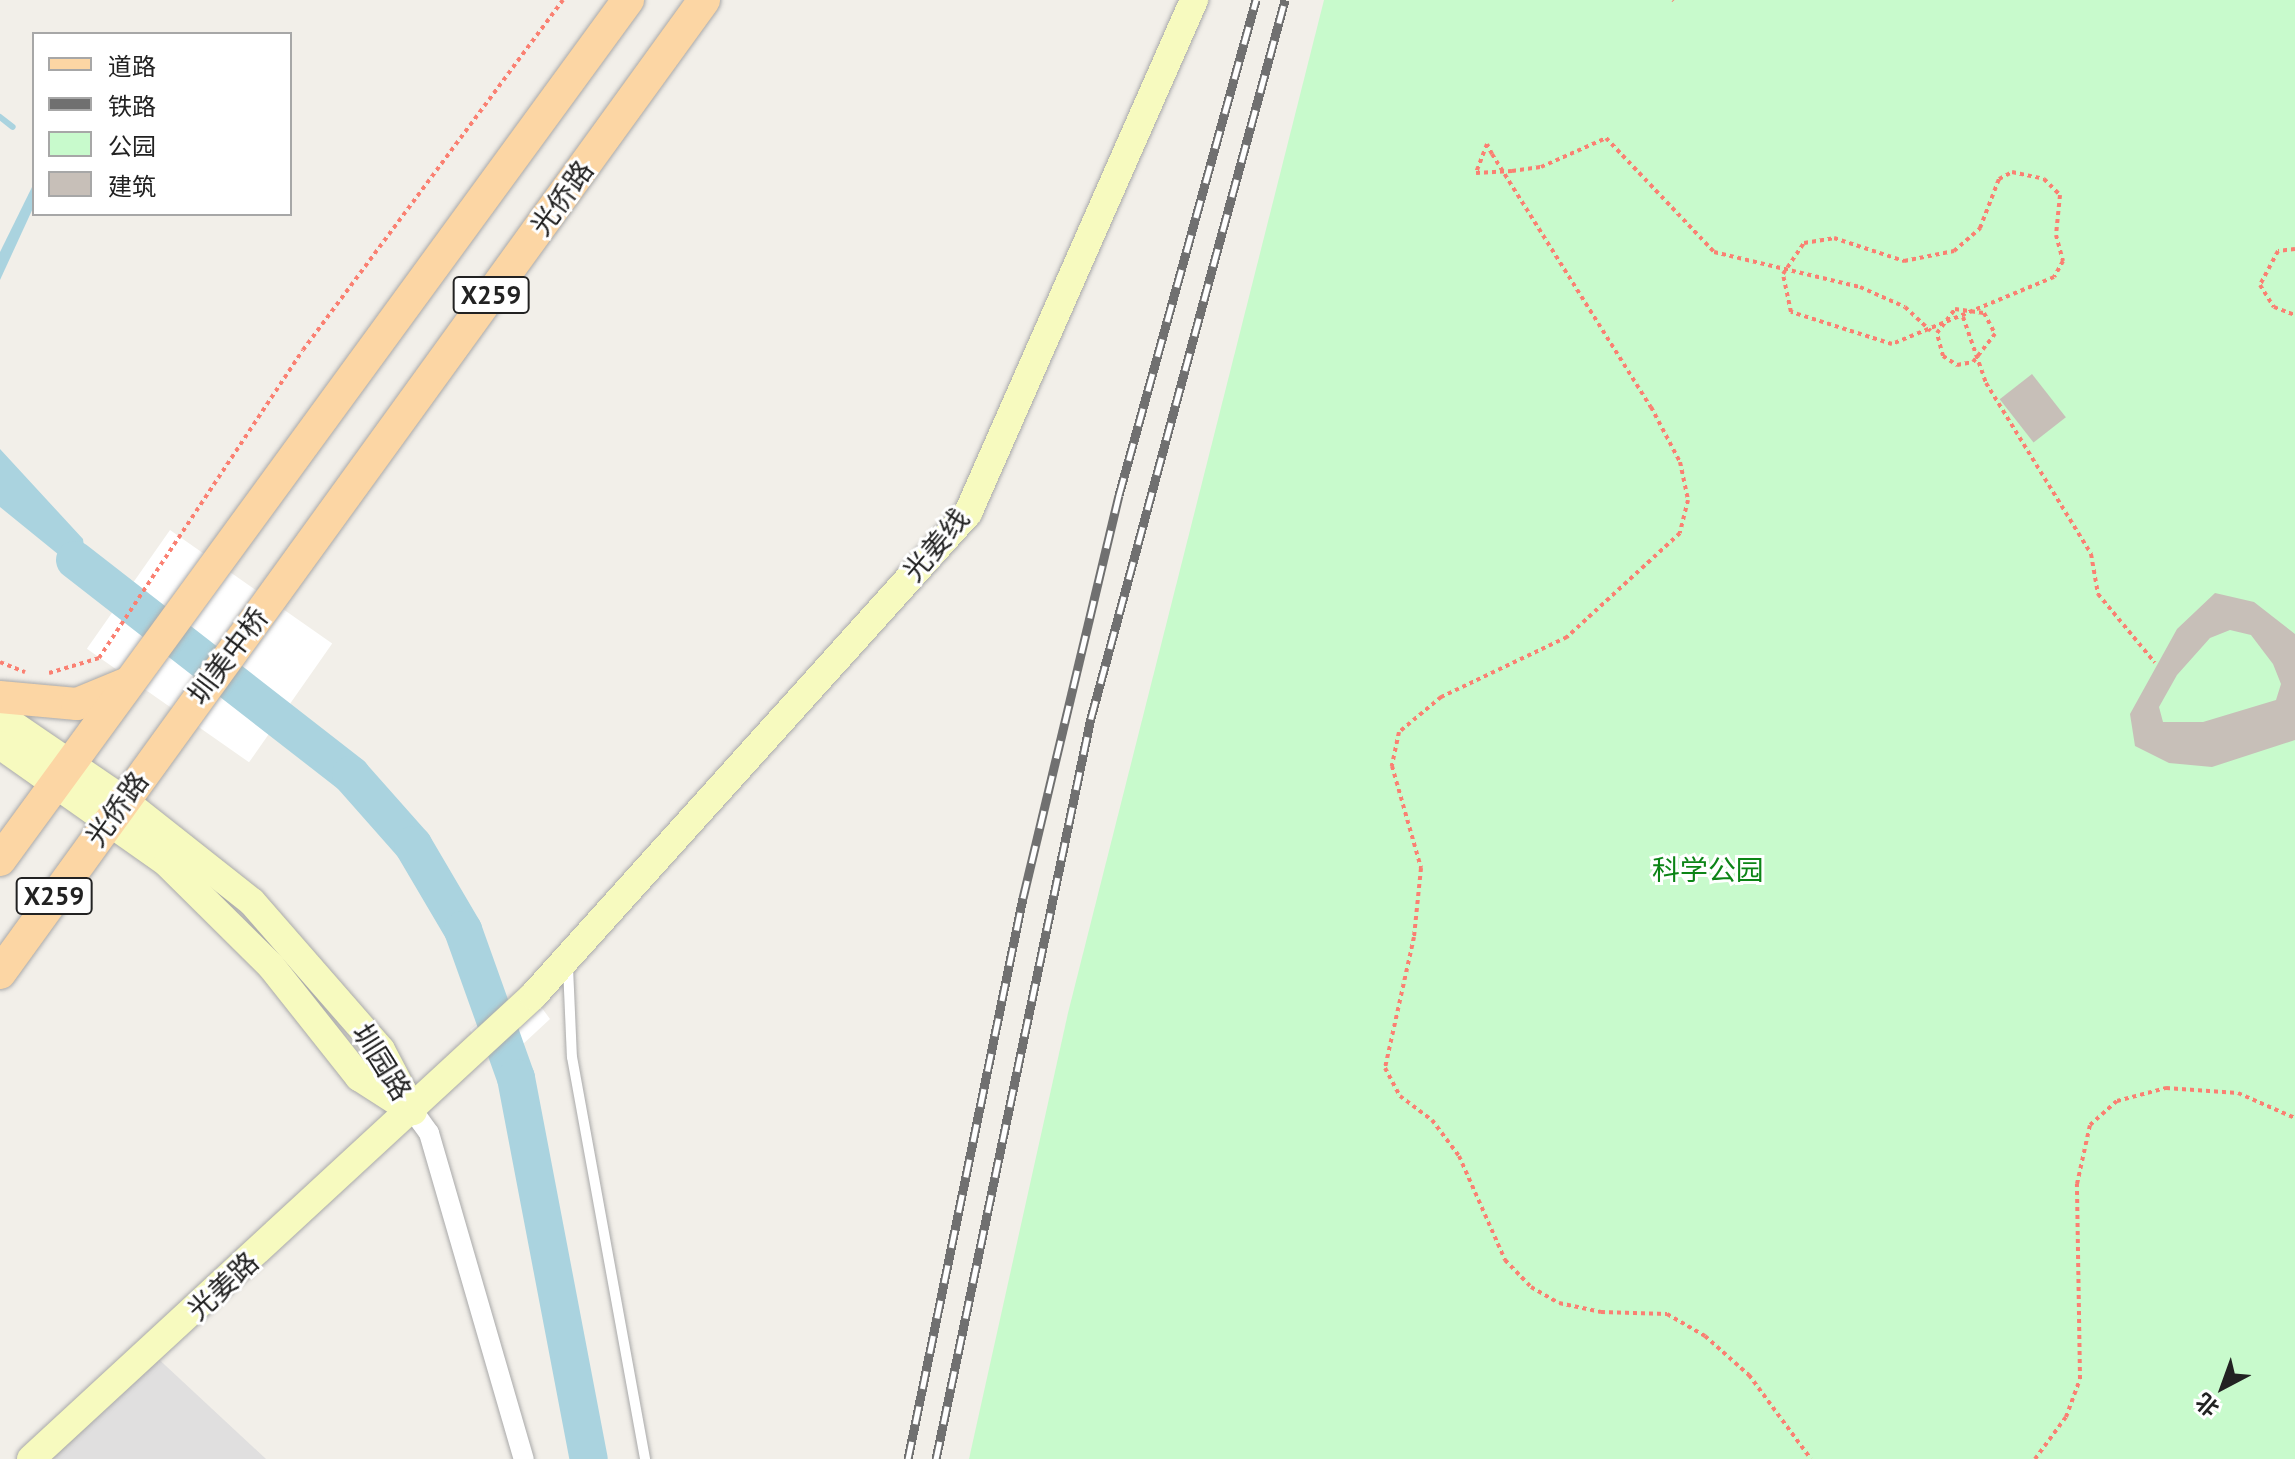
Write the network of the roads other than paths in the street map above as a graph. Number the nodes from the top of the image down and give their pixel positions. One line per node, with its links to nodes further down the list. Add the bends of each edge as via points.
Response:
1 (628, 0): 5 (main road, X259)
2 (704, 0): 4 (main road, 光侨路 / X259)
3 (1194, 0): 13 (street, 光姜线, via 968,513)
4 (278, 590): 8 (main road, 圳美中桥 / X259)
5 (128, 683): 6 (main road, via 77,704); 10 (main road, X259)
6 (0, 697)
7 (0, 716): 10 (street, 圳园路)
8 (178, 723): 11 (main road, 光侨路 / X259)
9 (0, 745): 10 (street, 圳园路)
10 (61, 772): 11 (street, 圳园路); 12 (main road, X259)
11 (116, 810): 14 (main road, 光侨路 / X259); 15 (street, 圳园路, via 212,903 359,1077)
12 (0, 860)
13 (568, 957): 15 (street, 光姜线); 18 (lane, via 572,1057)
14 (0, 973)
15 (413, 1111): 16 (street, 光姜路); 17 (street, via 429,1133)
16 (31, 1459)
17 (524, 1459)
18 (645, 1459)

